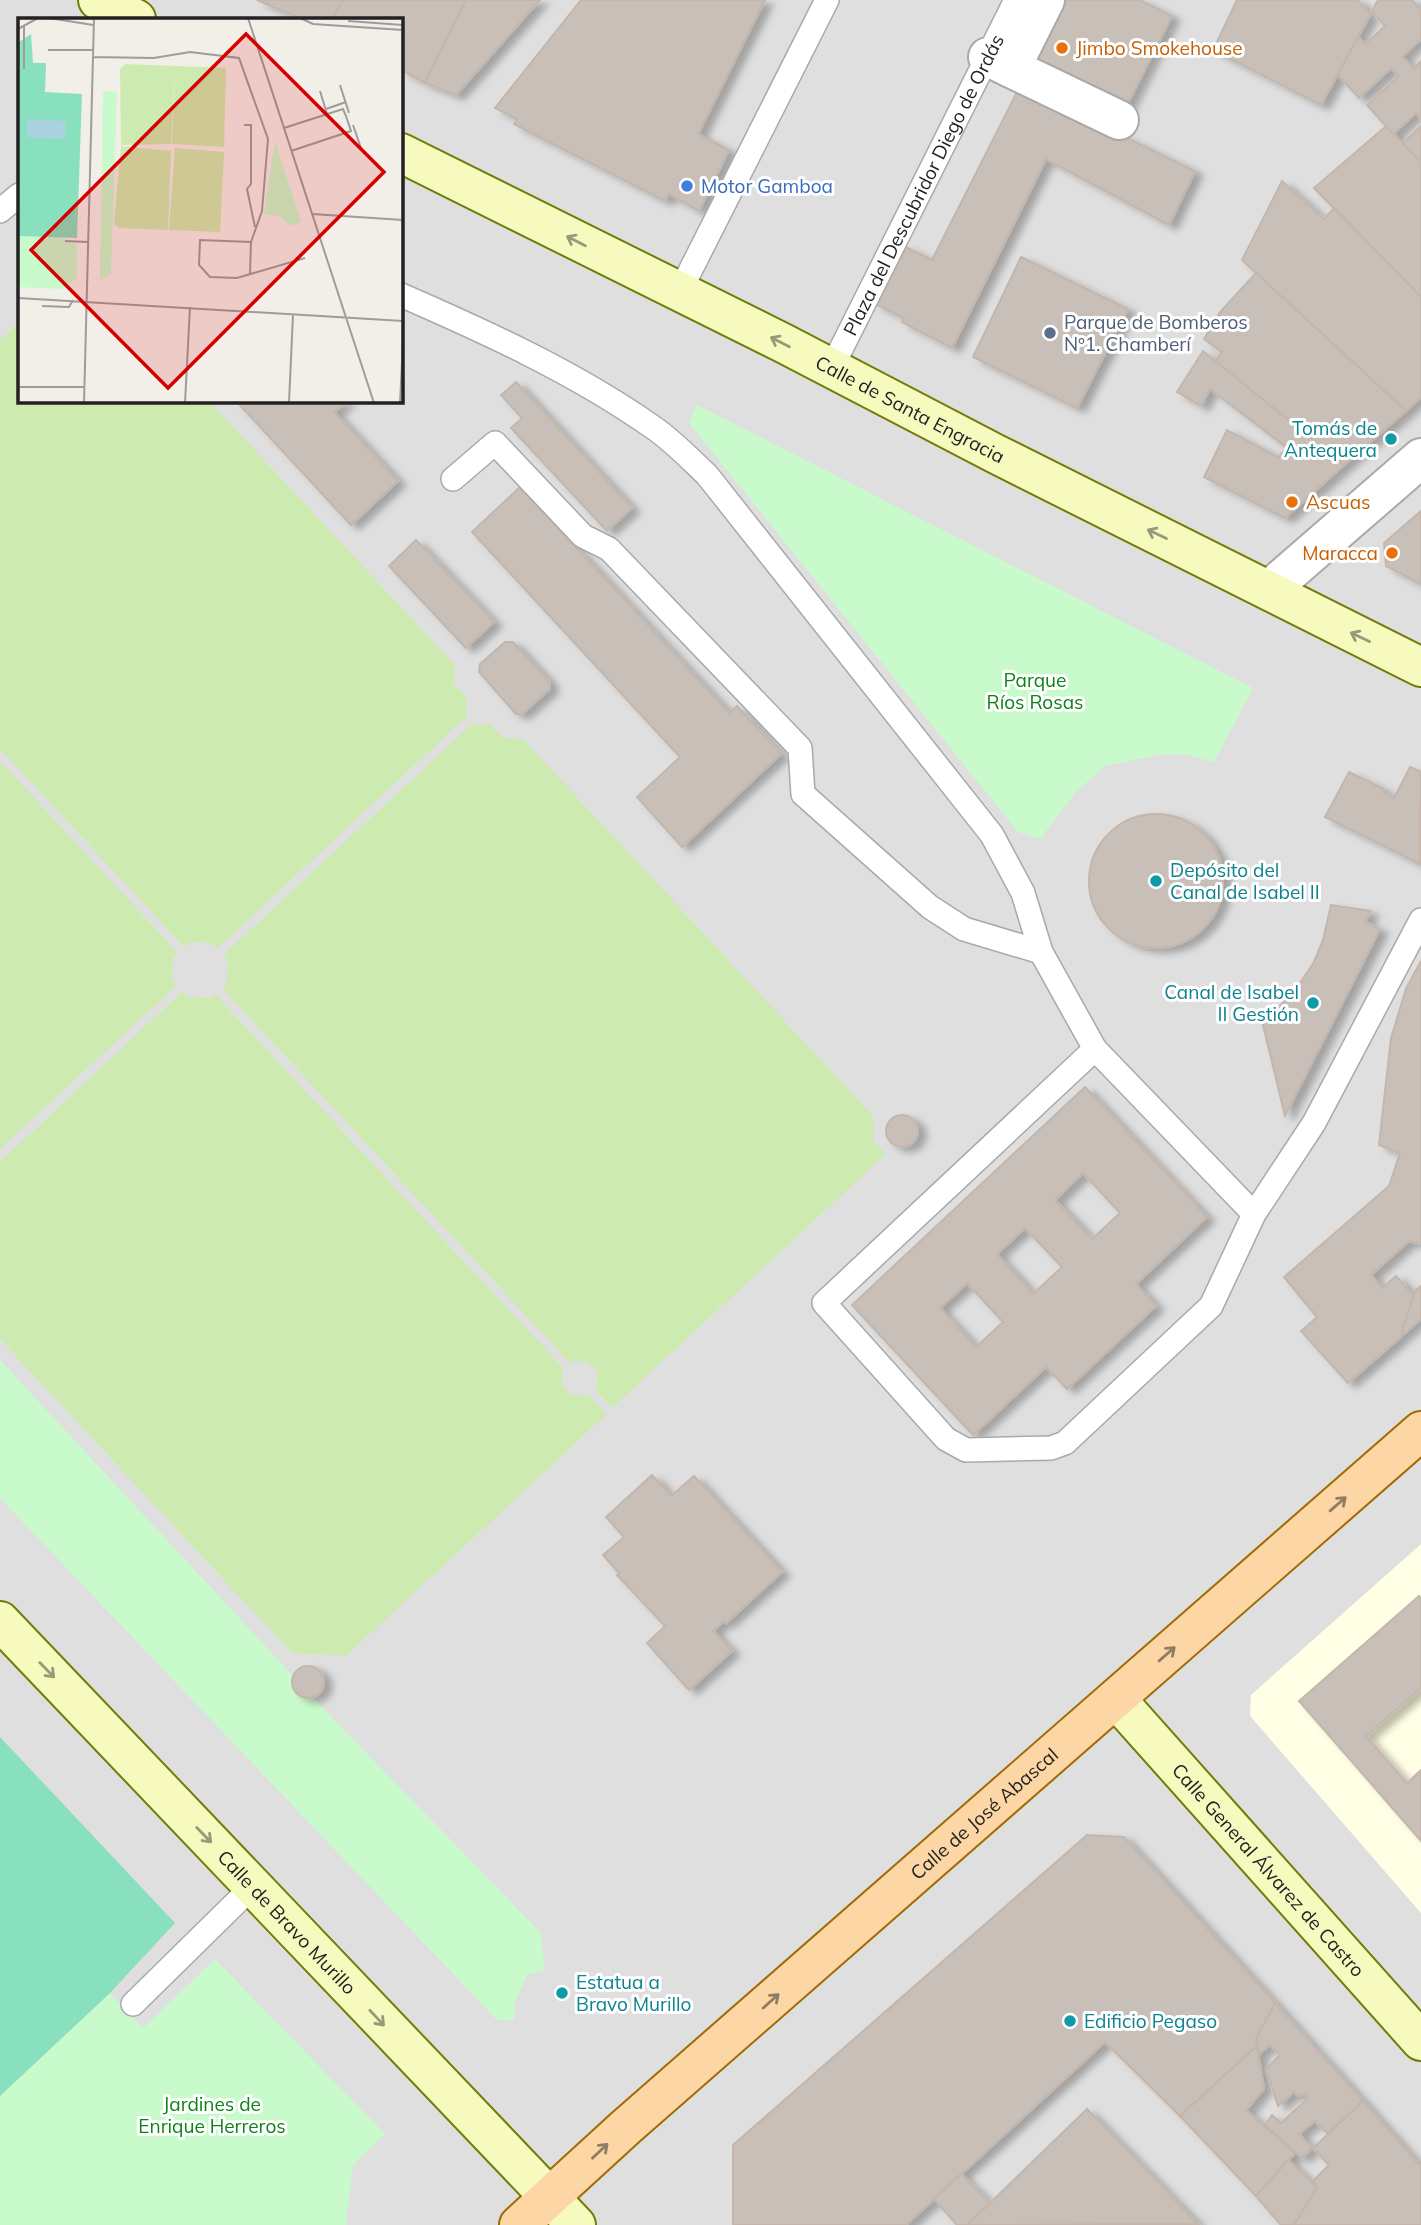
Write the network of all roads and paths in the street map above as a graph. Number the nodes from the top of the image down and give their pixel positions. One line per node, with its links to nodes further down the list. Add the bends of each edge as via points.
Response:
1 (98, 0): 5 (main road)
2 (827, 0): 11 (lane)
3 (1016, 0): 6 (lane, Plaza del Descubridor Diego de Ordás)
4 (1045, 0): 6 (street)
5 (134, 18)
6 (999, 62): 7 (street); 13 (lane, Plaza del Descubridor Diego de Ordás)
7 (1119, 120)
8 (402, 154): 11 (main road, Calle de Santa Engracia, one-way to 8)
9 (18, 196): 10 (lane)
10 (0, 211)
11 (679, 293): 13 (main road, Calle de Santa Engracia, one-way to 11)
12 (402, 295): 19 (lane, via 590,386 657,429 706,475 992,835 1023,893)
13 (831, 369): 16 (main road, Calle de Santa Engracia, one-way to 13)
14 (1421, 458): 16 (street)
15 (453, 479): 19 (lane, via 495,443 583,536 609,549 800,748 803,794 930,907 964,929)
16 (1269, 590): 17 (main road, Calle de Santa Engracia, one-way to 16)
17 (1421, 667)
18 (1421, 920): 21 (lane, via 1314,1123)
19 (1041, 952): 20 (lane)
20 (1095, 1049): 21 (lane); 21 (lane, via 824,1303 946,1439 966,1450 1051,1448 1065,1443 1211,1306)
21 (1254, 1214)
22 (1421, 1430): 24 (main road, Calle de José Abascal, one-way to 22)
23 (0, 1621): 25 (main road, Calle de Bravo Murillo, one-way to 25)
24 (1116, 1699): 27 (main road, Calle General Álvarez de Castro); 28 (main road, Calle de José Abascal, one-way to 24)
25 (253, 1886): 26 (lane); 28 (main road, Calle de Bravo Murillo, one-way to 28)
26 (133, 2004)
27 (1421, 2040)
28 (550, 2197): 29 (main road, Calle de José Abascal); 30 (main road, Calle de Bravo Murillo)
29 (519, 2225)
30 (576, 2225)

